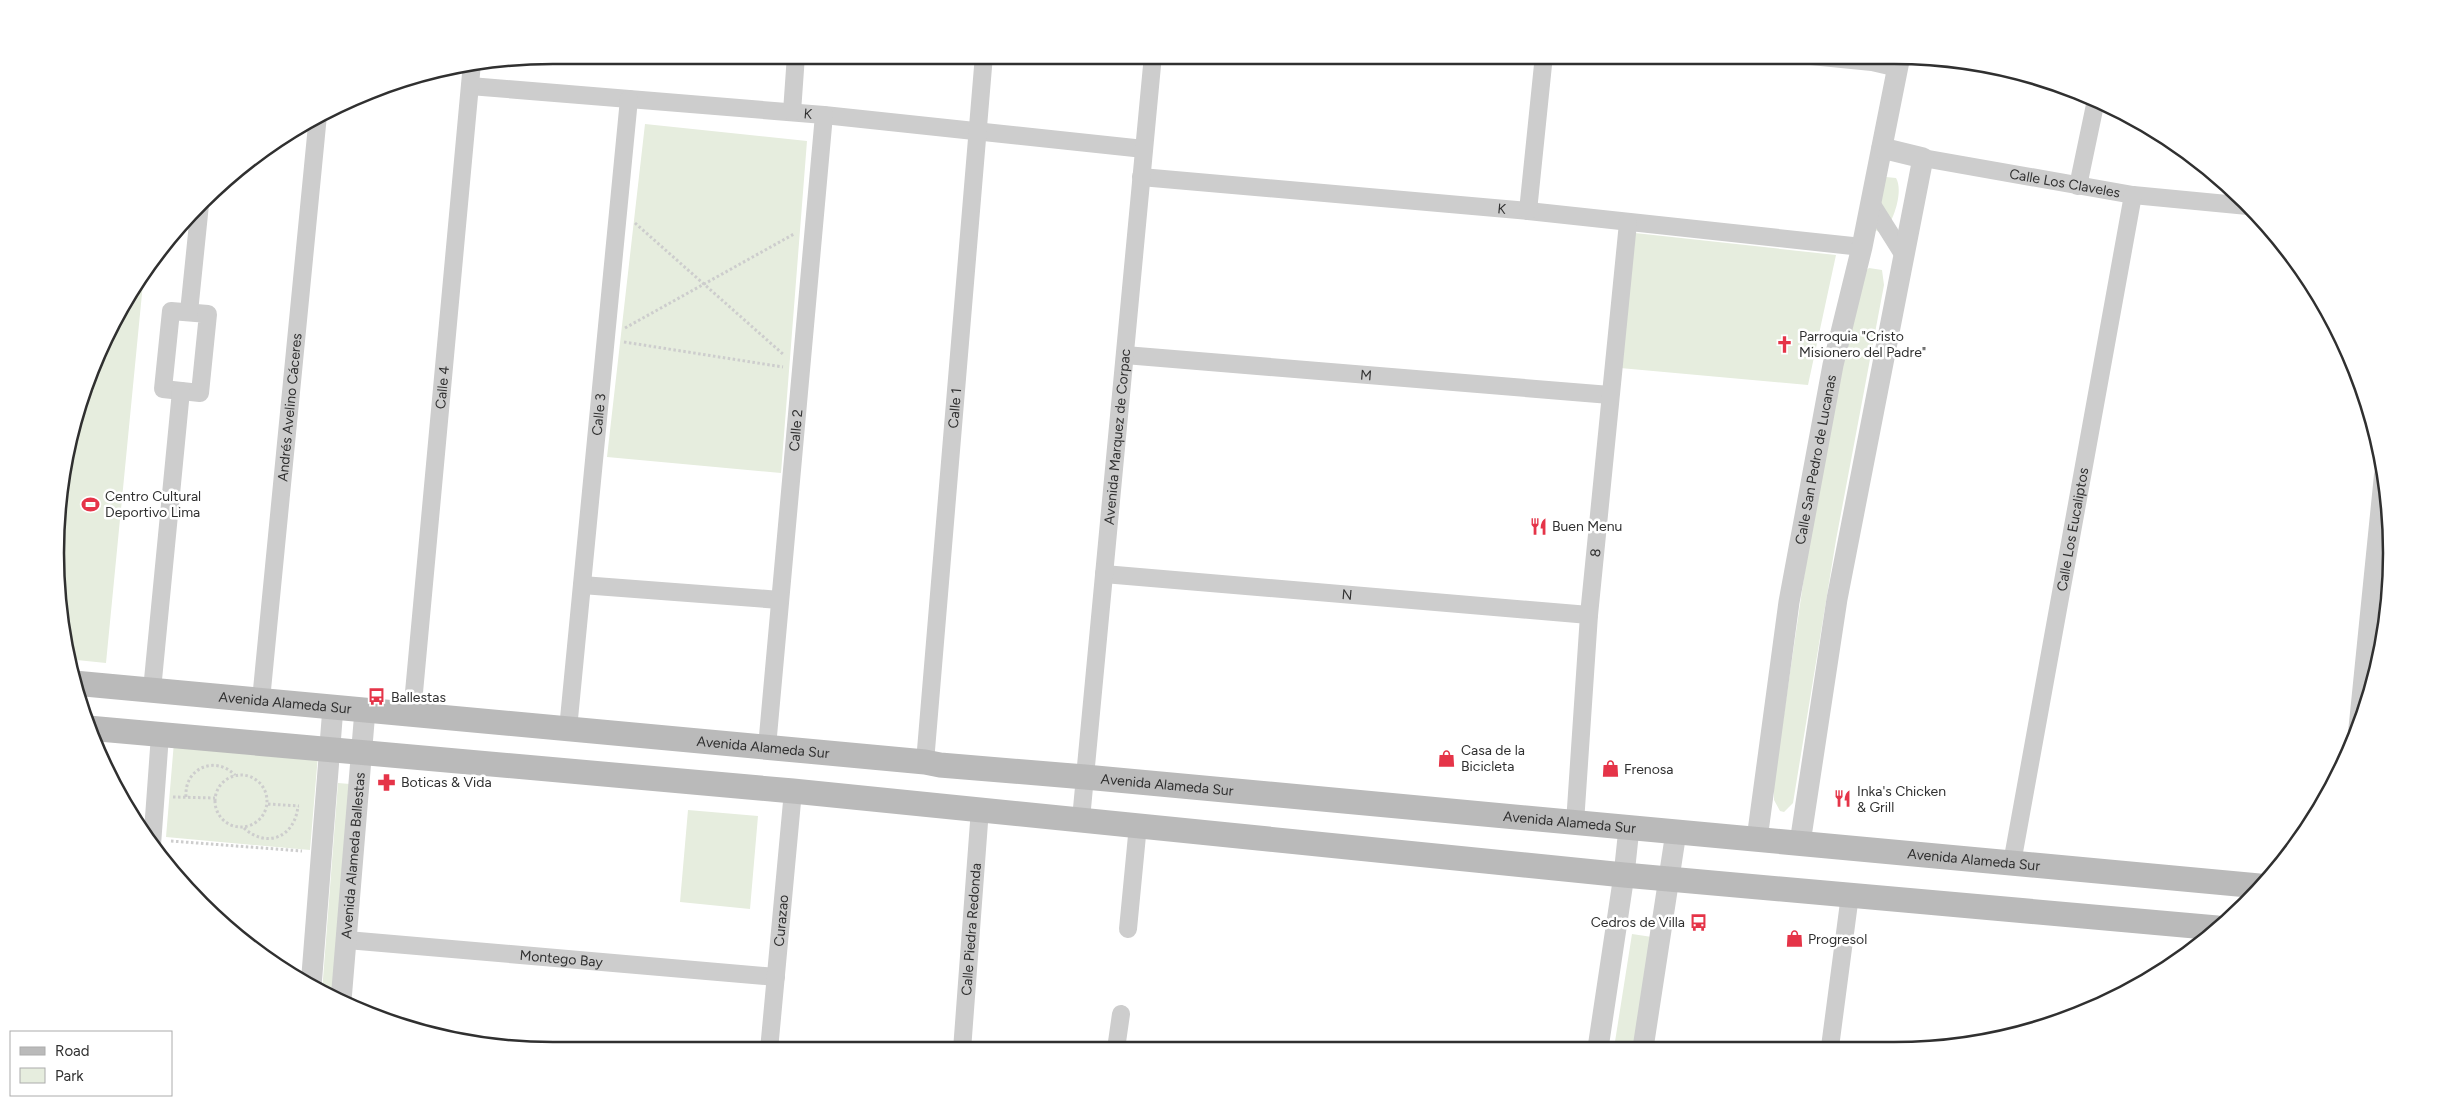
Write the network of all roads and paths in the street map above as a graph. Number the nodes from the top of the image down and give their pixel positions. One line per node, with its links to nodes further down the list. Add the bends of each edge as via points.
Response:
1 (795, 64): 10 (street)
2 (983, 64): 13 (street, Calle 1)
3 (1152, 64): 15 (street, Avenida Marquez de Corpac)
4 (1543, 64): 23 (street)
5 (1899, 64): 14 (street, Calle San Pedro de Lucanas)
6 (471, 71): 7 (street, Calle 4)
7 (470, 86): 8 (street, K); 47 (street, Calle 4)
8 (628, 99): 10 (street, K); 22 (street, Calle 3)
9 (2095, 107): 18 (street)
10 (792, 112): 11 (street, K)
11 (824, 115): 13 (street, K); 25 (street, Calle 2)
12 (317, 124): 43 (street, Andrés Avelino Cáceres)
13 (978, 131): 15 (street, K); 54 (street, Calle 1)
14 (1882, 148): 16 (street, Calle Los Claveles); 20 (street, Calle San Pedro de Lucanas)
15 (1144, 149): 17 (street, Avenida Marquez de Corpac)
16 (1923, 158): 18 (street, Calle Los Claveles); 28 (street)
17 (1141, 178): 23 (street, K); 32 (street, Avenida Marquez de Corpac)
18 (2078, 186): 19 (street, Calle Los Claveles)
19 (2133, 195): 21 (street, Calle Los Claveles); 78 (street, Calle Los Eucaliptos)
20 (1871, 203): 27 (street, Calle San Pedro de Lucanas); 28 (street)
21 (2238, 205)
22 (618, 208): 29 (path); 31 (street, Calle 3)
23 (1528, 211): 26 (street, K)
24 (199, 216): 30 (street)
25 (814, 222): 29 (path); 33 (street, Calle 2)
26 (1628, 222): 27 (street, K); 35 (street, 8)
27 (1862, 247): 74 (street, Calle San Pedro de Lucanas, via 1833,365 1789,602)
28 (1904, 254): 76 (street, via 1837,599)
29 (704, 284): 31 (path); 33 (path)
30 (189, 312): 34 (street, via 170,310 163,389); 34 (street, via 208,314 200,393)
31 (606, 339): 33 (path); 38 (street, Calle 3)
32 (1124, 355): 35 (street, M); 37 (street, Avenida Marquez de Corpac)
33 (801, 370): 39 (street, Calle 2)
34 (181, 391): 42 (street)
35 (1610, 395): 40 (street, 8)
36 (2380, 502): 44 (street)
37 (1104, 574): 40 (street, N); 56 (street, Avenida Marquez de Corpac)
38 (582, 585): 39 (street); 48 (street, Calle 3)
39 (780, 600): 51 (street, Calle 2)
40 (1589, 615): 68 (street, 8)
41 (81, 684): 42 (main road, Avenida Alameda Sur)
42 (152, 690): 43 (main road, Avenida Alameda Sur)
43 (261, 700): 45 (main road, Avenida Alameda Sur)
44 (2360, 700)
45 (333, 707): 46 (main road, Avenida Alameda Sur); 52 (street)
46 (365, 710): 47 (main road, Avenida Alameda Sur); 53 (street, Avenida Alameda Ballestas)
47 (412, 714): 48 (main road, Avenida Alameda Sur)
48 (568, 728): 51 (main road, Avenida Alameda Sur)
49 (97, 729): 50 (main road)
50 (160, 735): 52 (main road); 73 (street)
51 (767, 747): 54 (main road, Avenida Alameda Sur)
52 (329, 749): 53 (main road); 77 (street)
53 (361, 751): 58 (main road); 85 (street, Avenida Alameda Ballestas)
54 (925, 762): 56 (main road, Avenida Alameda Sur)
55 (235, 775): 60 (path, via 223,766 201,768 187,783); 61 (path, via 220,784); 62 (path, via 244,774 257,780 266,790)
56 (1085, 776): 67 (street, Avenida Marquez de Corpac); 68 (main road, Avenida Alameda Sur)
57 (172, 788): 59 (path)
58 (793, 791): 66 (main road); 86 (street, Curazao)
59 (171, 797): 60 (path); 63 (path)
60 (186, 797): 61 (path)
61 (215, 798): 70 (path, via 221,818)
62 (268, 804): 64 (path); 70 (path, via 260,820)
63 (170, 806)
64 (298, 806): 65 (path); 70 (path, via 294,824 280,836 264,838)
65 (305, 807)
66 (980, 809): 67 (main road); 91 (street, Calle Piedra Redonda)
67 (1081, 819): 69 (main road)
68 (1576, 823): 71 (main road, Avenida Alameda Sur)
69 (1138, 825): 79 (main road); 84 (street)
70 (244, 828)
71 (1629, 828): 72 (main road, Avenida Alameda Sur); 79 (street)
72 (1676, 832): 74 (main road, Avenida Alameda Sur); 80 (street)
73 (153, 835)
74 (1757, 839): 76 (main road, Avenida Alameda Sur)
75 (159, 842): 77 (path)
76 (1800, 843): 78 (main road, Avenida Alameda Sur)
77 (322, 853): 87 (street)
78 (2012, 863): 81 (main road, Avenida Alameda Sur)
79 (1624, 875): 80 (main road); 93 (street)
80 (1669, 879): 82 (main road); 94 (street)
81 (2253, 885)
82 (1850, 894): 83 (main road); 95 (street)
83 (2209, 927)
84 (1128, 929)
85 (347, 940): 86 (street, Montego Bay); 88 (street, Avenida Alameda Ballestas)
86 (776, 977): 90 (street, Curazao)
87 (312, 979)
88 (343, 994)
89 (1121, 1014): 92 (street)
90 (770, 1042)
91 (963, 1042)
92 (1117, 1042)
93 (1599, 1042)
94 (1644, 1042)
95 (1831, 1042)

